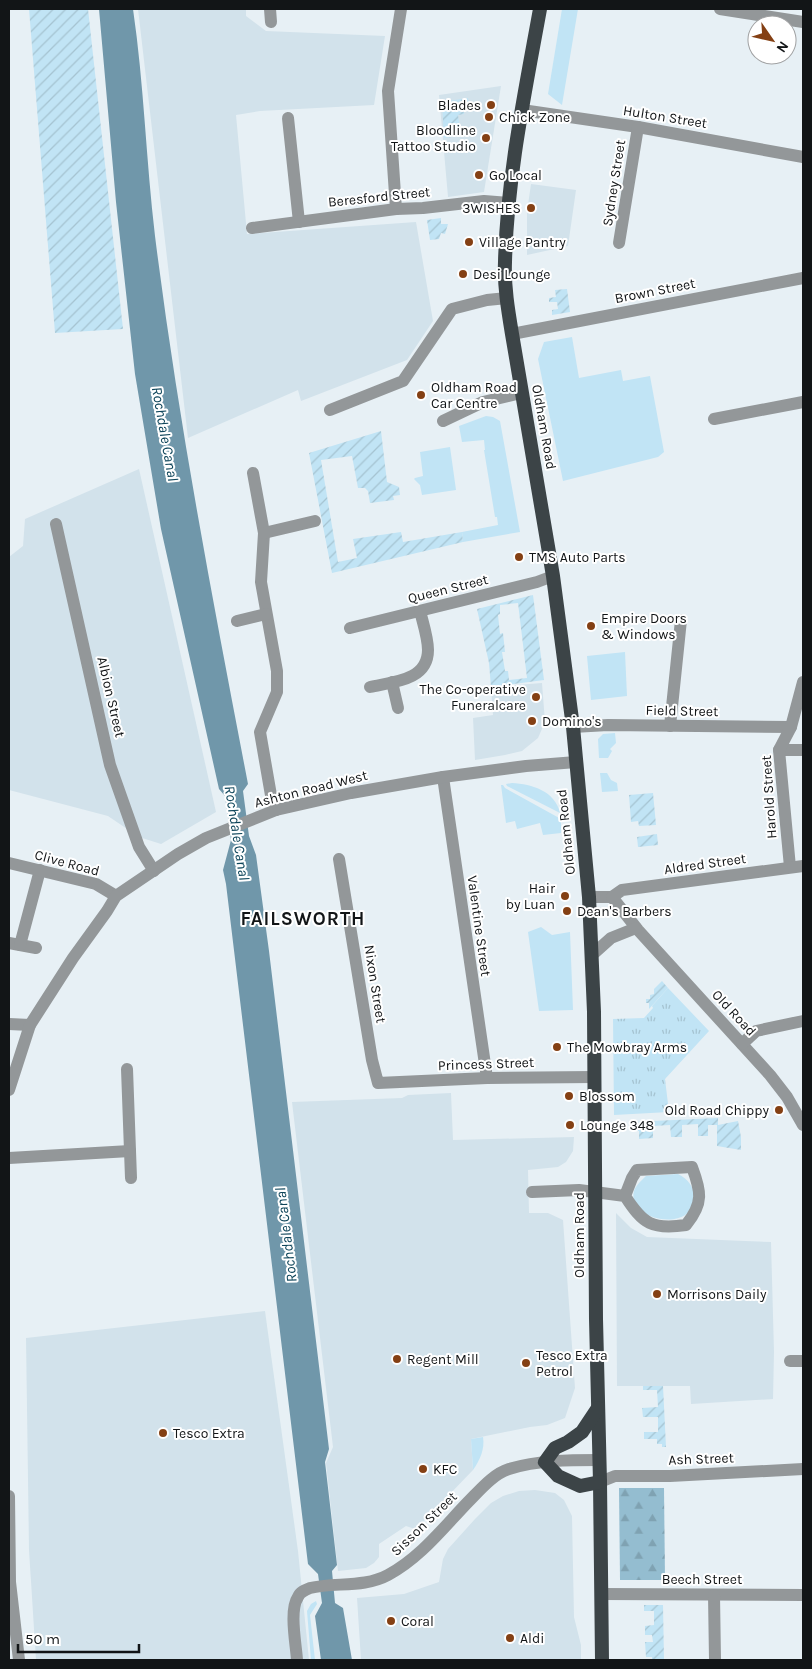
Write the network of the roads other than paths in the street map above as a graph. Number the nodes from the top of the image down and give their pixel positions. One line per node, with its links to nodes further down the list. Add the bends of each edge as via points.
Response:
1 (401, 9): 10 (street, via 388,91)
2 (540, 9): 5 (highway, Oldham Road)
3 (720, 9): 4 (street)
4 (803, 22)
5 (522, 110): 7 (street, Hulton Street); 9 (highway, Oldham Road)
6 (288, 118): 11 (street)
7 (638, 127): 8 (street, Hulton Street); 13 (street, Sydney Street)
8 (803, 157)
9 (509, 204): 10 (street, Beresford Street, via 484,201); 15 (highway, Oldham Road, via 505,263)
10 (396, 208): 11 (street, Beresford Street)
11 (299, 222): 12 (street, Beresford Street)
12 (252, 228)
13 (620, 243)
14 (803, 278): 16 (street, Brown Street)
15 (507, 298): 16 (highway, Oldham Road); 19 (street, via 452,309 403,381)
16 (512, 334): 17 (highway, Oldham Road)
17 (521, 393): 21 (street, via 482,402); 26 (highway, Oldham Road)
18 (803, 402): 20 (street)
19 (330, 410)
20 (714, 419)
21 (442, 421)
22 (253, 473): 25 (street)
23 (315, 521): 25 (street)
24 (56, 524): 49 (street, Albion Street, via 110,765 138,847)
25 (264, 533): 28 (street, via 261,582)
26 (553, 576): 27 (street, Queen Street); 37 (highway, Oldham Road)
27 (420, 611): 31 (street, Queen Street); 32 (street, via 428,650 425,664 418,674)
28 (266, 614): 30 (street); 43 (street, via 277,671 277,692 260,732)
29 (680, 620): 36 (street)
30 (237, 621)
31 (350, 628)
32 (392, 682): 34 (street); 35 (street)
33 (803, 682): 38 (street, Harold Street)
34 (370, 687)
35 (398, 708)
36 (670, 726): 37 (street, Field Street); 38 (street, Field Street)
37 (573, 727): 41 (highway, Oldham Road)
38 (791, 727): 39 (street, Harold Street)
39 (779, 750): 40 (street); 47 (street, Harold Street)
40 (803, 750)
41 (576, 762): 42 (street, Ashton Road West); 51 (highway, Oldham Road)
42 (443, 777): 43 (street, Ashton Road West); 63 (street, Valentine Street)
43 (276, 810): 49 (street, Ashton Road West, via 222,830)
44 (339, 859): 64 (street, Nixon Street)
45 (9, 863): 48 (street, Clive Road)
46 (803, 866): 47 (street, Aldred Street)
47 (790, 867): 52 (street, Aldred Street, via 622,890)
48 (40, 870): 50 (street, Clive Road, via 96,884); 54 (street)
49 (154, 871): 50 (street, Ashton Road West)
50 (116, 896): 59 (street, Ashton Road West)
51 (589, 897): 52 (street); 56 (highway, Oldham Road)
52 (612, 897): 53 (street, Old Road)
53 (636, 928): 56 (street, via 611,938); 60 (street, Old Road)
54 (14, 944): 55 (street)
55 (36, 948)
56 (592, 955): 62 (highway, Oldham Road)
57 (803, 1021): 60 (street, via 756,1031)
58 (9, 1024): 59 (street)
59 (30, 1025): 65 (street, Ashton Road West)
60 (742, 1044): 66 (street, Old Road, via 787,1097)
61 (127, 1069): 67 (street)
62 (594, 1077): 63 (street, Princess Street); 71 (highway, Oldham Road)
63 (487, 1078): 64 (street, Princess Street)
64 (378, 1083)
65 (9, 1090)
66 (803, 1124)
67 (130, 1150): 68 (street); 69 (street)
68 (9, 1158)
69 (131, 1178)
70 (532, 1192): 71 (street, via 580,1190)
71 (596, 1193): 72 (street); 73 (highway, Oldham Road)
72 (625, 1196): 72 (street, via 637,1170 692,1167 700,1189 694,1215 686,1224 672,1227 646,1223)
73 (598, 1407): 74 (highway, Oldham Road); 75 (highway, via 582,1432 554,1448)
74 (599, 1460): 75 (street, Sisson Street); 77 (highway, Oldham Road)
75 (545, 1462): 77 (highway, via 558,1476 580,1486); 84 (street, Sisson Street, via 508,1469 487,1482 408,1564 385,1576 302,1591 294,1607)
76 (803, 1470): 77 (street, Ash Street, via 615,1476)
77 (600, 1482): 80 (highway, Oldham Road)
78 (9, 1496): 79 (street)
79 (9, 1500): 83 (street, via 10,1582)
80 (601, 1594): 81 (street, Beech Street); 85 (highway, Oldham Road)
81 (714, 1594): 82 (street, Beech Street); 86 (street)
82 (803, 1595)
83 (19, 1660)
84 (297, 1660)
85 (602, 1660)
86 (716, 1660)

